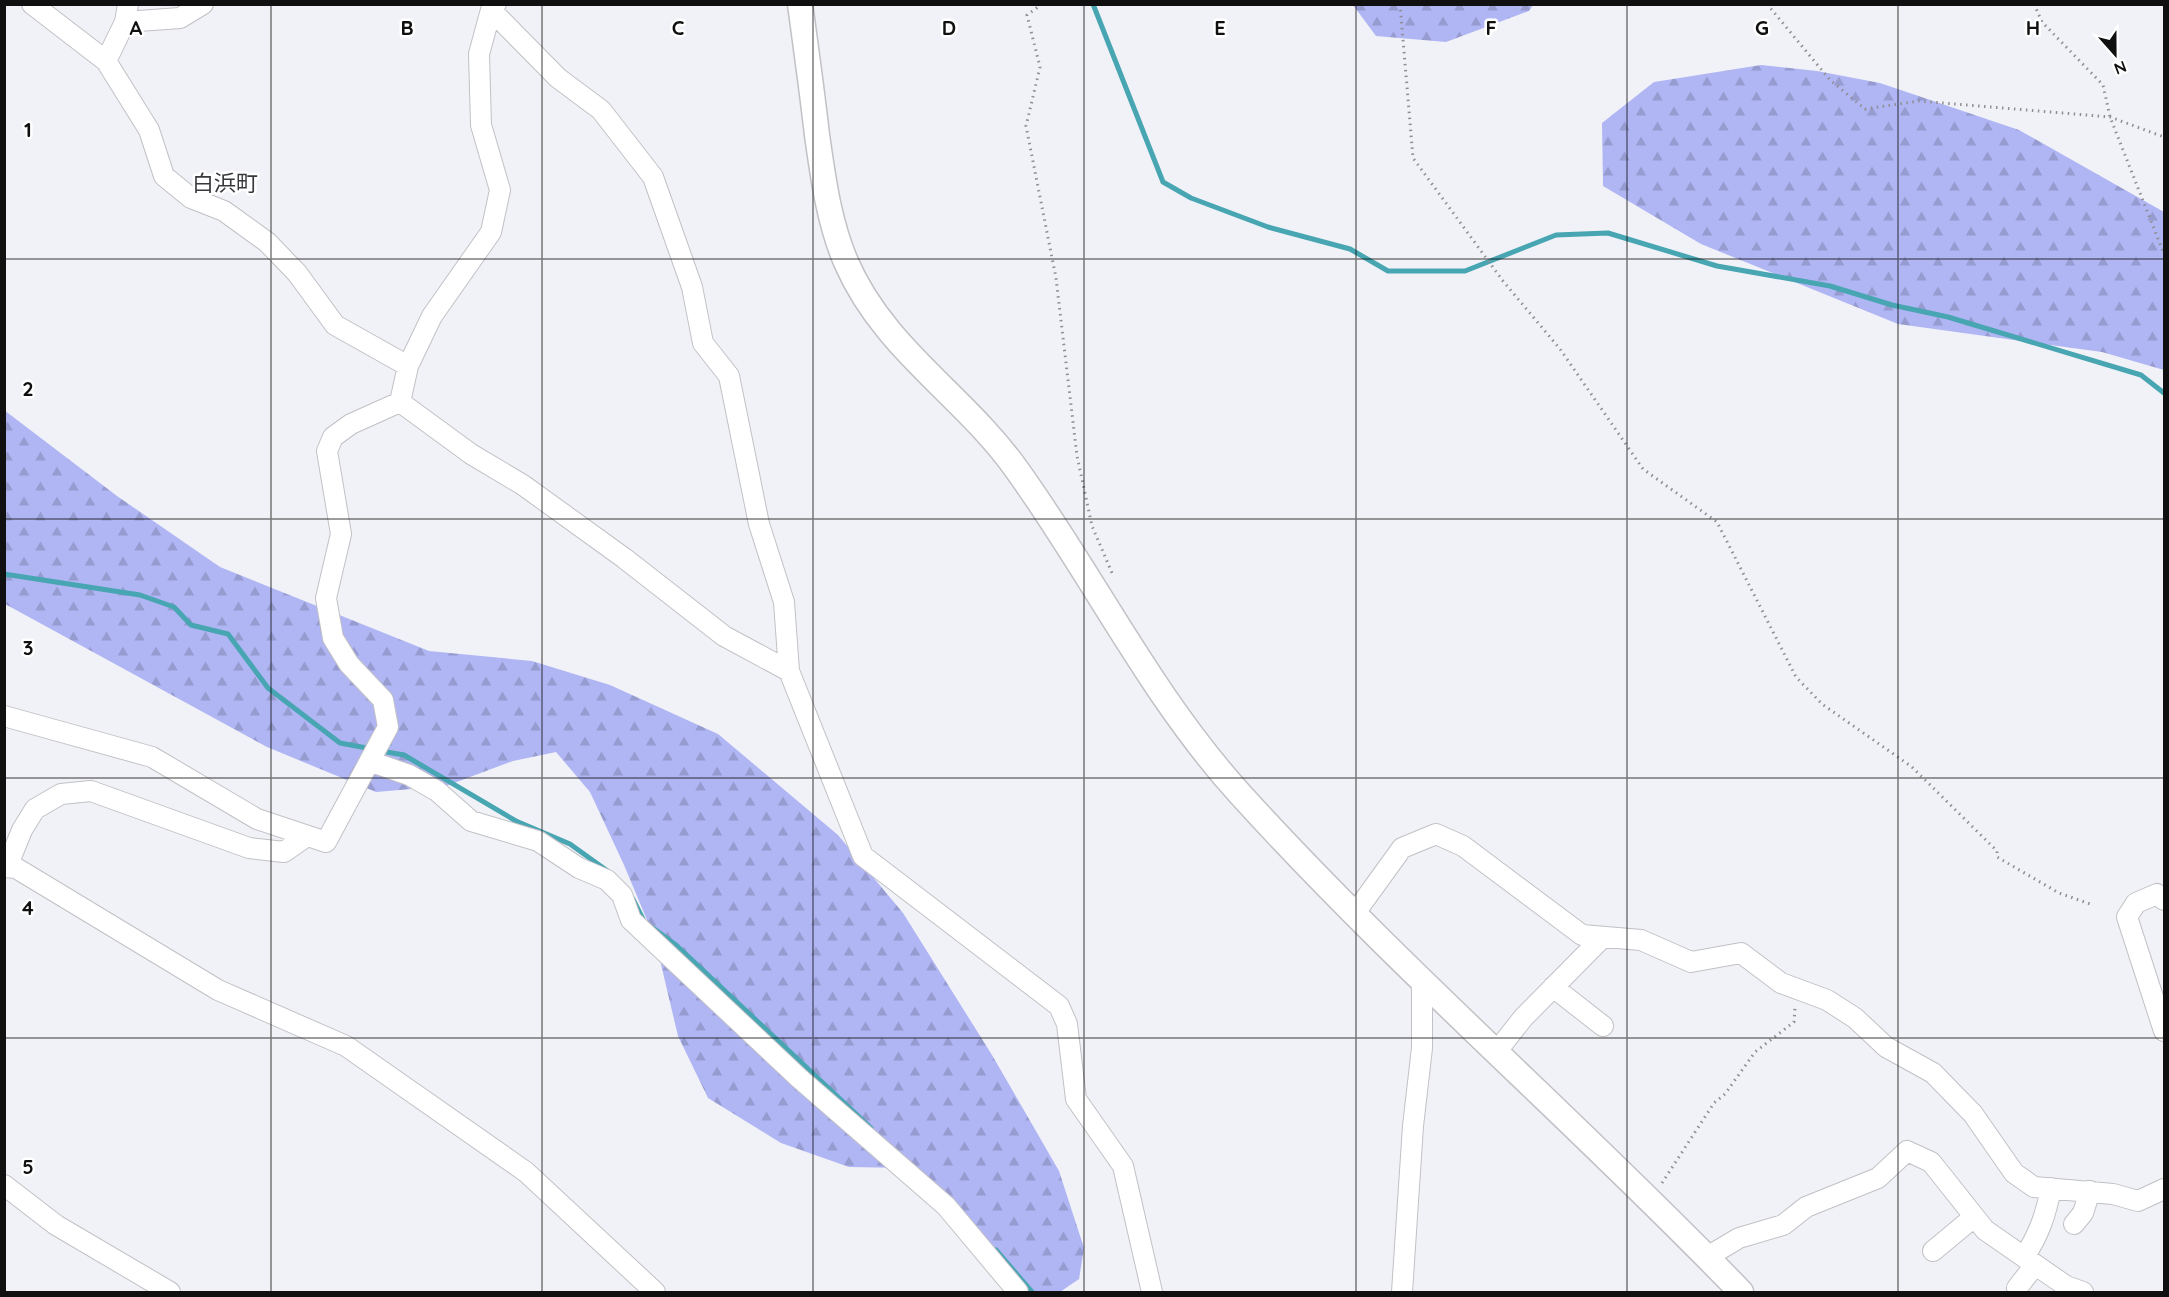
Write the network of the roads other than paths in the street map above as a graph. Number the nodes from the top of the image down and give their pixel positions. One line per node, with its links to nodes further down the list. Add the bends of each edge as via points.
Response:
1 (32, 4): 6 (street)
2 (203, 4): 5 (street, via 180,18)
3 (800, 4): 15 (street, via 824,180 844,259 860,292 886,331 1014,466 1158,691 1205,752 1240,794)
4 (494, 7): 7 (street, via 479,54 481,125 500,190 491,232 432,316); 9 (street, via 558,78 601,110 653,177 692,287 703,343 729,376 759,524 784,602)
5 (126, 14): 6 (street)
6 (106, 61): 7 (street, via 149,130 164,176 191,198 224,211 267,242 297,273 335,325)
7 (408, 366): 8 (street)
8 (400, 402): 9 (street, via 523,485 724,636); 11 (street, via 351,424 333,437 327,452 341,534 326,598 333,638 349,663 383,700 388,727)
9 (789, 671): 35 (street, via 863,856 1059,1006 1067,1024 1076,1099 1123,1166)
10 (4, 716): 12 (street, via 152,757 256,819)
11 (373, 760): 12 (street, via 326,842); 34 (street, via 437,791 471,821 538,841 579,868 607,880 622,895 631,920 799,1078 946,1206)
12 (307, 836): 13 (street, via 284,852 249,848 91,790 61,794 35,809)
13 (6, 867): 33 (street, via 16,868 218,990 346,1046 526,1172)
14 (2164, 900): 20 (street, via 2157,894 2136,903 2127,917)
15 (1355, 913): 16 (street, via 1402,848 1436,834 1463,846 1582,935); 17 (street)
16 (1602, 938): 18 (street); 23 (street, via 1641,940 1691,962 1741,953 1781,983 1827,1000 1855,1018 1886,1047 1933,1073 1973,1114 2013,1173 2034,1187)
17 (1422, 978): 21 (street); 36 (street, via 1422,1048)
18 (1553, 987): 19 (street); 21 (street)
19 (1603, 1026)
20 (2164, 1031)
21 (1497, 1051): 29 (street)
22 (4, 1185): 32 (street, via 56,1225)
23 (2051, 1188): 25 (street); 30 (street)
24 (2164, 1189): 25 (street, via 2138,1201)
25 (2090, 1191): 27 (street, via 2083,1213)
26 (1974, 1216): 28 (street); 29 (street, via 1931,1162 1907,1151 1878,1178 1806,1207 1783,1226 1739,1238); 30 (street, via 1985,1230)
27 (2074, 1224)
28 (1933, 1251)
29 (1707, 1257): 37 (street)
30 (2029, 1261): 31 (street); 38 (street)
31 (2017, 1288)
32 (167, 1292)
33 (655, 1293)
34 (1018, 1293)
35 (1152, 1293)
36 (1402, 1293)
37 (1741, 1293)
38 (2083, 1293)

